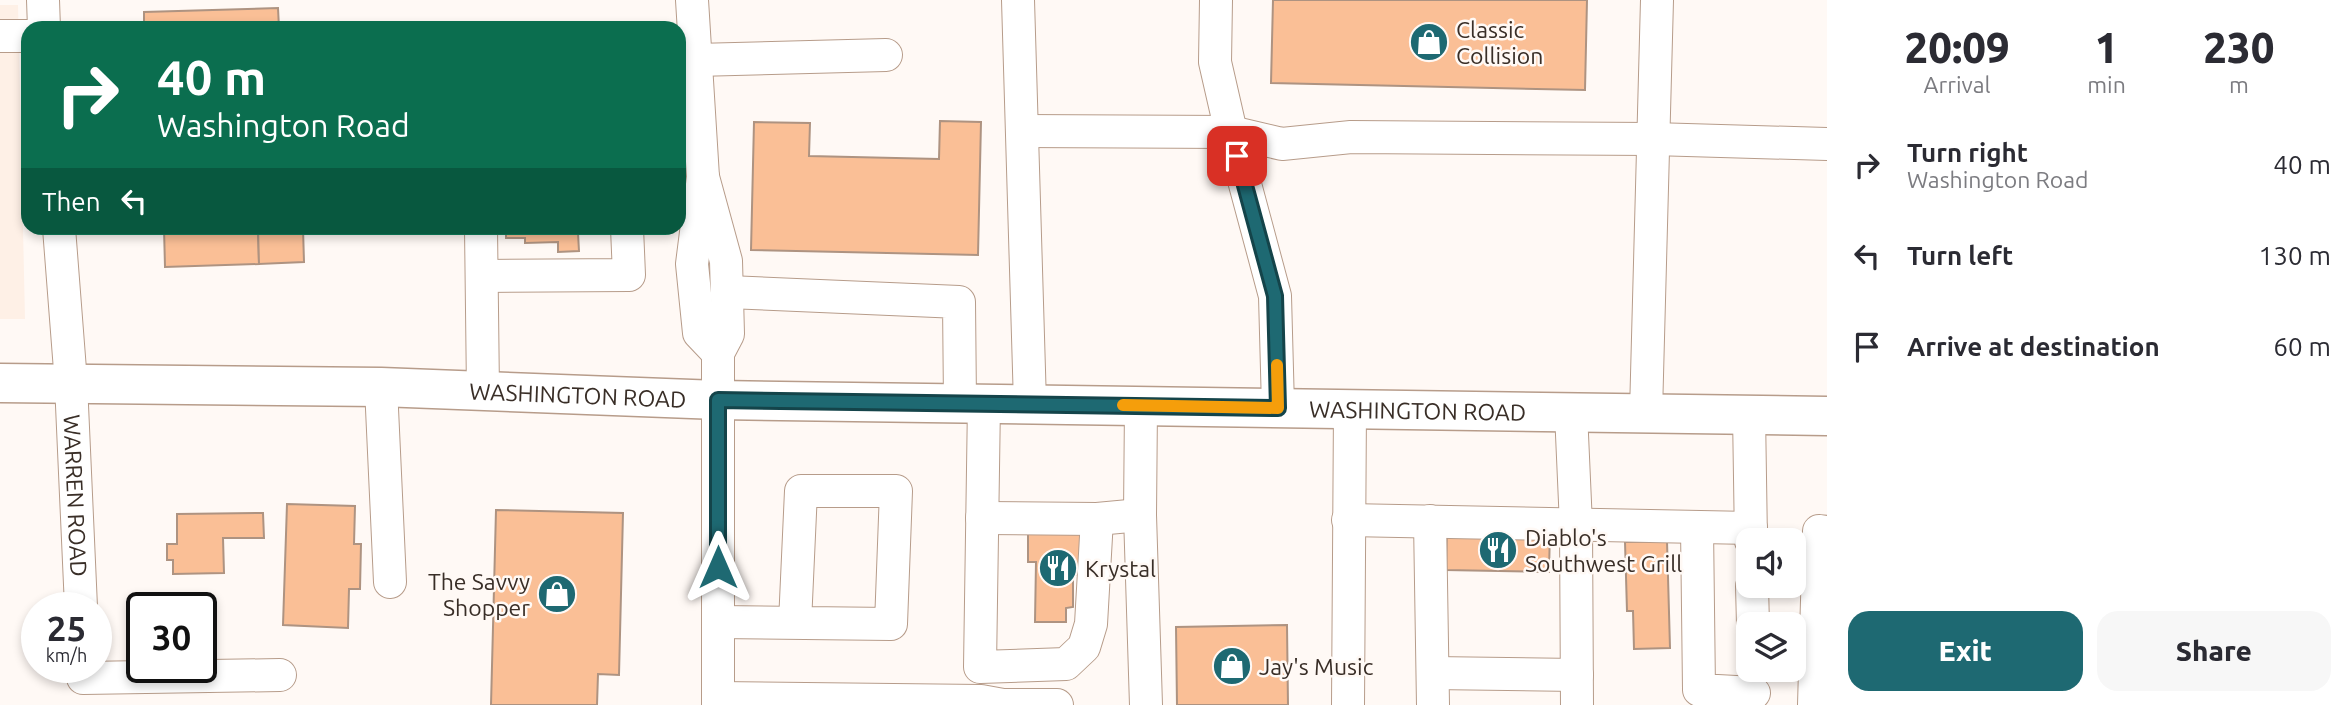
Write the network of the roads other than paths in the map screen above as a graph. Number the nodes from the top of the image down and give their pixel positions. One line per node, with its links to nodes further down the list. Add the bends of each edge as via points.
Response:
1 (43, 0): 6 (street)
2 (692, 0): 10 (street)
3 (1018, 0): 12 (street)
4 (1216, 0): 13 (street, via 1215,62)
5 (1657, 0): 14 (street)
6 (44, 21)
7 (0, 36): 8 (street)
8 (21, 36)
9 (886, 55): 10 (street)
10 (696, 60): 11 (street)
11 (688, 93): 16 (street)
12 (1022, 131): 13 (street); 29 (street)
13 (1231, 132): 14 (street, via 1282,144 1351,137); 31 (street, via 1275,296)
14 (1654, 139): 15 (street); 34 (street)
15 (1827, 144)
16 (703, 177): 21 (street, via 726,261); 22 (street, via 692,264 699,333)
17 (60, 235): 24 (street, WARREN ROAD)
18 (481, 235): 20 (street)
19 (627, 235): 20 (street, via 629,275)
20 (482, 276): 26 (street)
21 (728, 292): 22 (street, via 728,334); 28 (street, via 959,302)
22 (718, 353): 27 (street)
23 (0, 383): 24 (main road, WASHINGTON ROAD)
24 (71, 383): 25 (main road, WASHINGTON ROAD); 48 (street, WARREN ROAD)
25 (381, 387): 26 (main road, WASHINGTON ROAD); 47 (street)
26 (483, 391): 27 (main road, WASHINGTON ROAD)
27 (718, 400): 28 (main road, WASHINGTON ROAD); 50 (street)
28 (972, 403): 29 (main road, WASHINGTON ROAD); 38 (street)
29 (1030, 404): 30 (main road, WASHINGTON ROAD)
30 (1141, 406): 31 (main road, WASHINGTON ROAD); 37 (street)
31 (1278, 408): 32 (main road, WASHINGTON ROAD)
32 (1350, 408): 33 (main road, WASHINGTON ROAD); 40 (street)
33 (1571, 412): 34 (main road, WASHINGTON ROAD); 42 (street)
34 (1646, 413): 35 (main road, WASHINGTON ROAD)
35 (1749, 414): 36 (main road, WASHINGTON ROAD); 44 (street)
36 (1827, 416)
37 (1140, 515): 39 (street); 60 (street)
38 (982, 518): 39 (street); 39 (street, via 980,667 1066,664 1084,647 1091,624)
39 (1097, 519)
40 (1348, 520): 41 (street); 61 (street)
41 (1430, 521): 42 (street); 52 (street)
42 (1576, 525): 43 (street); 56 (street)
43 (1697, 527): 45 (street); 55 (street, via 1699,690)
44 (1751, 528)
45 (1736, 532)
46 (1827, 532): 51 (street, via 1819,531)
47 (390, 582)
48 (79, 592)
49 (795, 617): 49 (street, via 891,624 896,491 801,491); 50 (street)
50 (718, 622): 57 (street)
51 (1812, 665): 63 (street)
52 (1433, 673): 56 (street); 62 (street)
53 (280, 675): 54 (street)
54 (112, 682)
55 (1754, 689)
56 (1577, 690)
57 (718, 702): 58 (street)
58 (981, 703): 59 (street)
59 (1057, 705)
60 (1146, 705)
61 (1348, 705)
62 (1433, 705)
63 (1814, 705)

